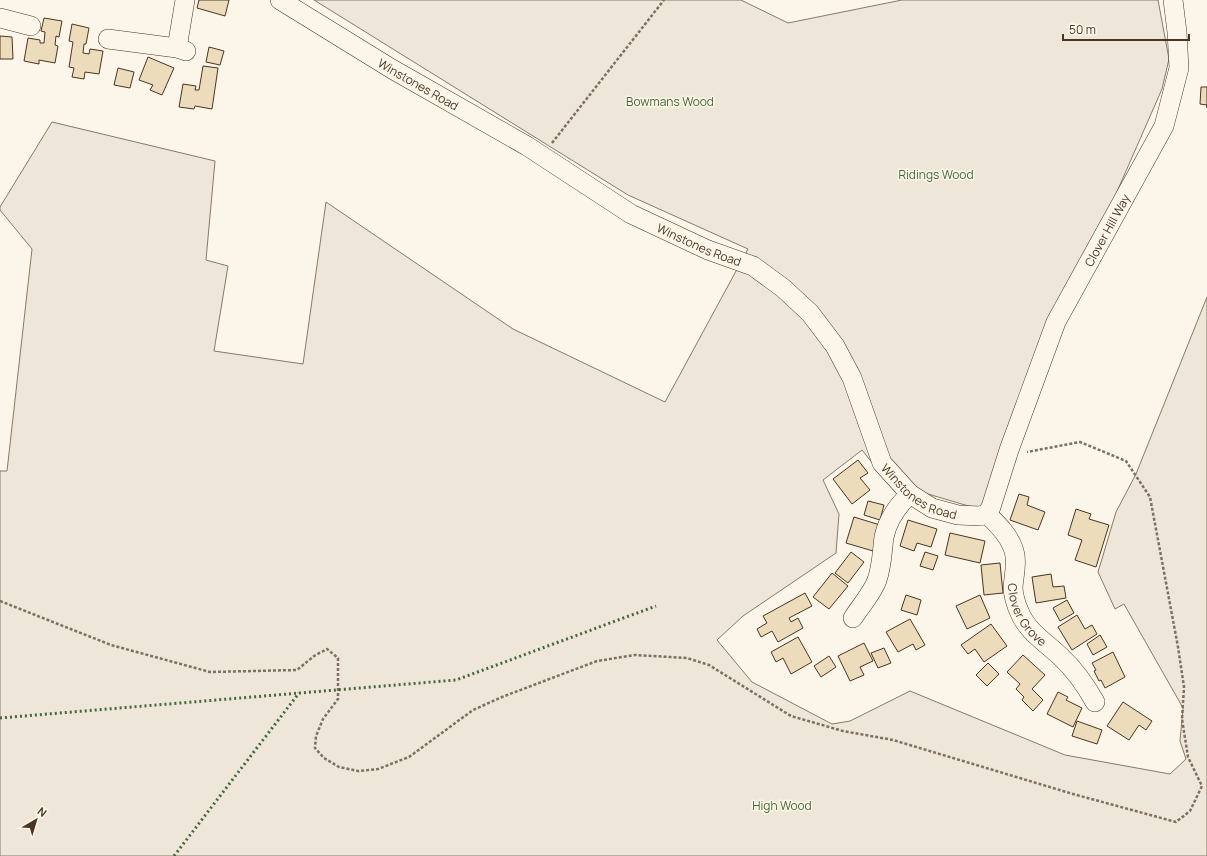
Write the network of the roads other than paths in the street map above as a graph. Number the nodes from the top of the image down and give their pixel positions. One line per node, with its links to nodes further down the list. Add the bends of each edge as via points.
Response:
1 (185, 0): 6 (street, via 181,50)
2 (280, 0): 7 (street, Winstones Road, via 392,69 527,146 631,214 708,250 753,266 784,288 810,313 835,346 852,378 882,463)
3 (1172, 0): 8 (street, Clover Hill Way, via 1179,68 1164,126 1056,322)
4 (0, 18): 5 (street)
5 (31, 26)
6 (108, 39)
7 (910, 494): 8 (street, Winstones Road, via 932,508 958,515); 9 (street, via 890,517 877,582)
8 (987, 514): 10 (street, Clover Grove, via 1005,532 1014,549 1013,589 1026,625 1082,679)
9 (853, 618)
10 (1095, 702)

